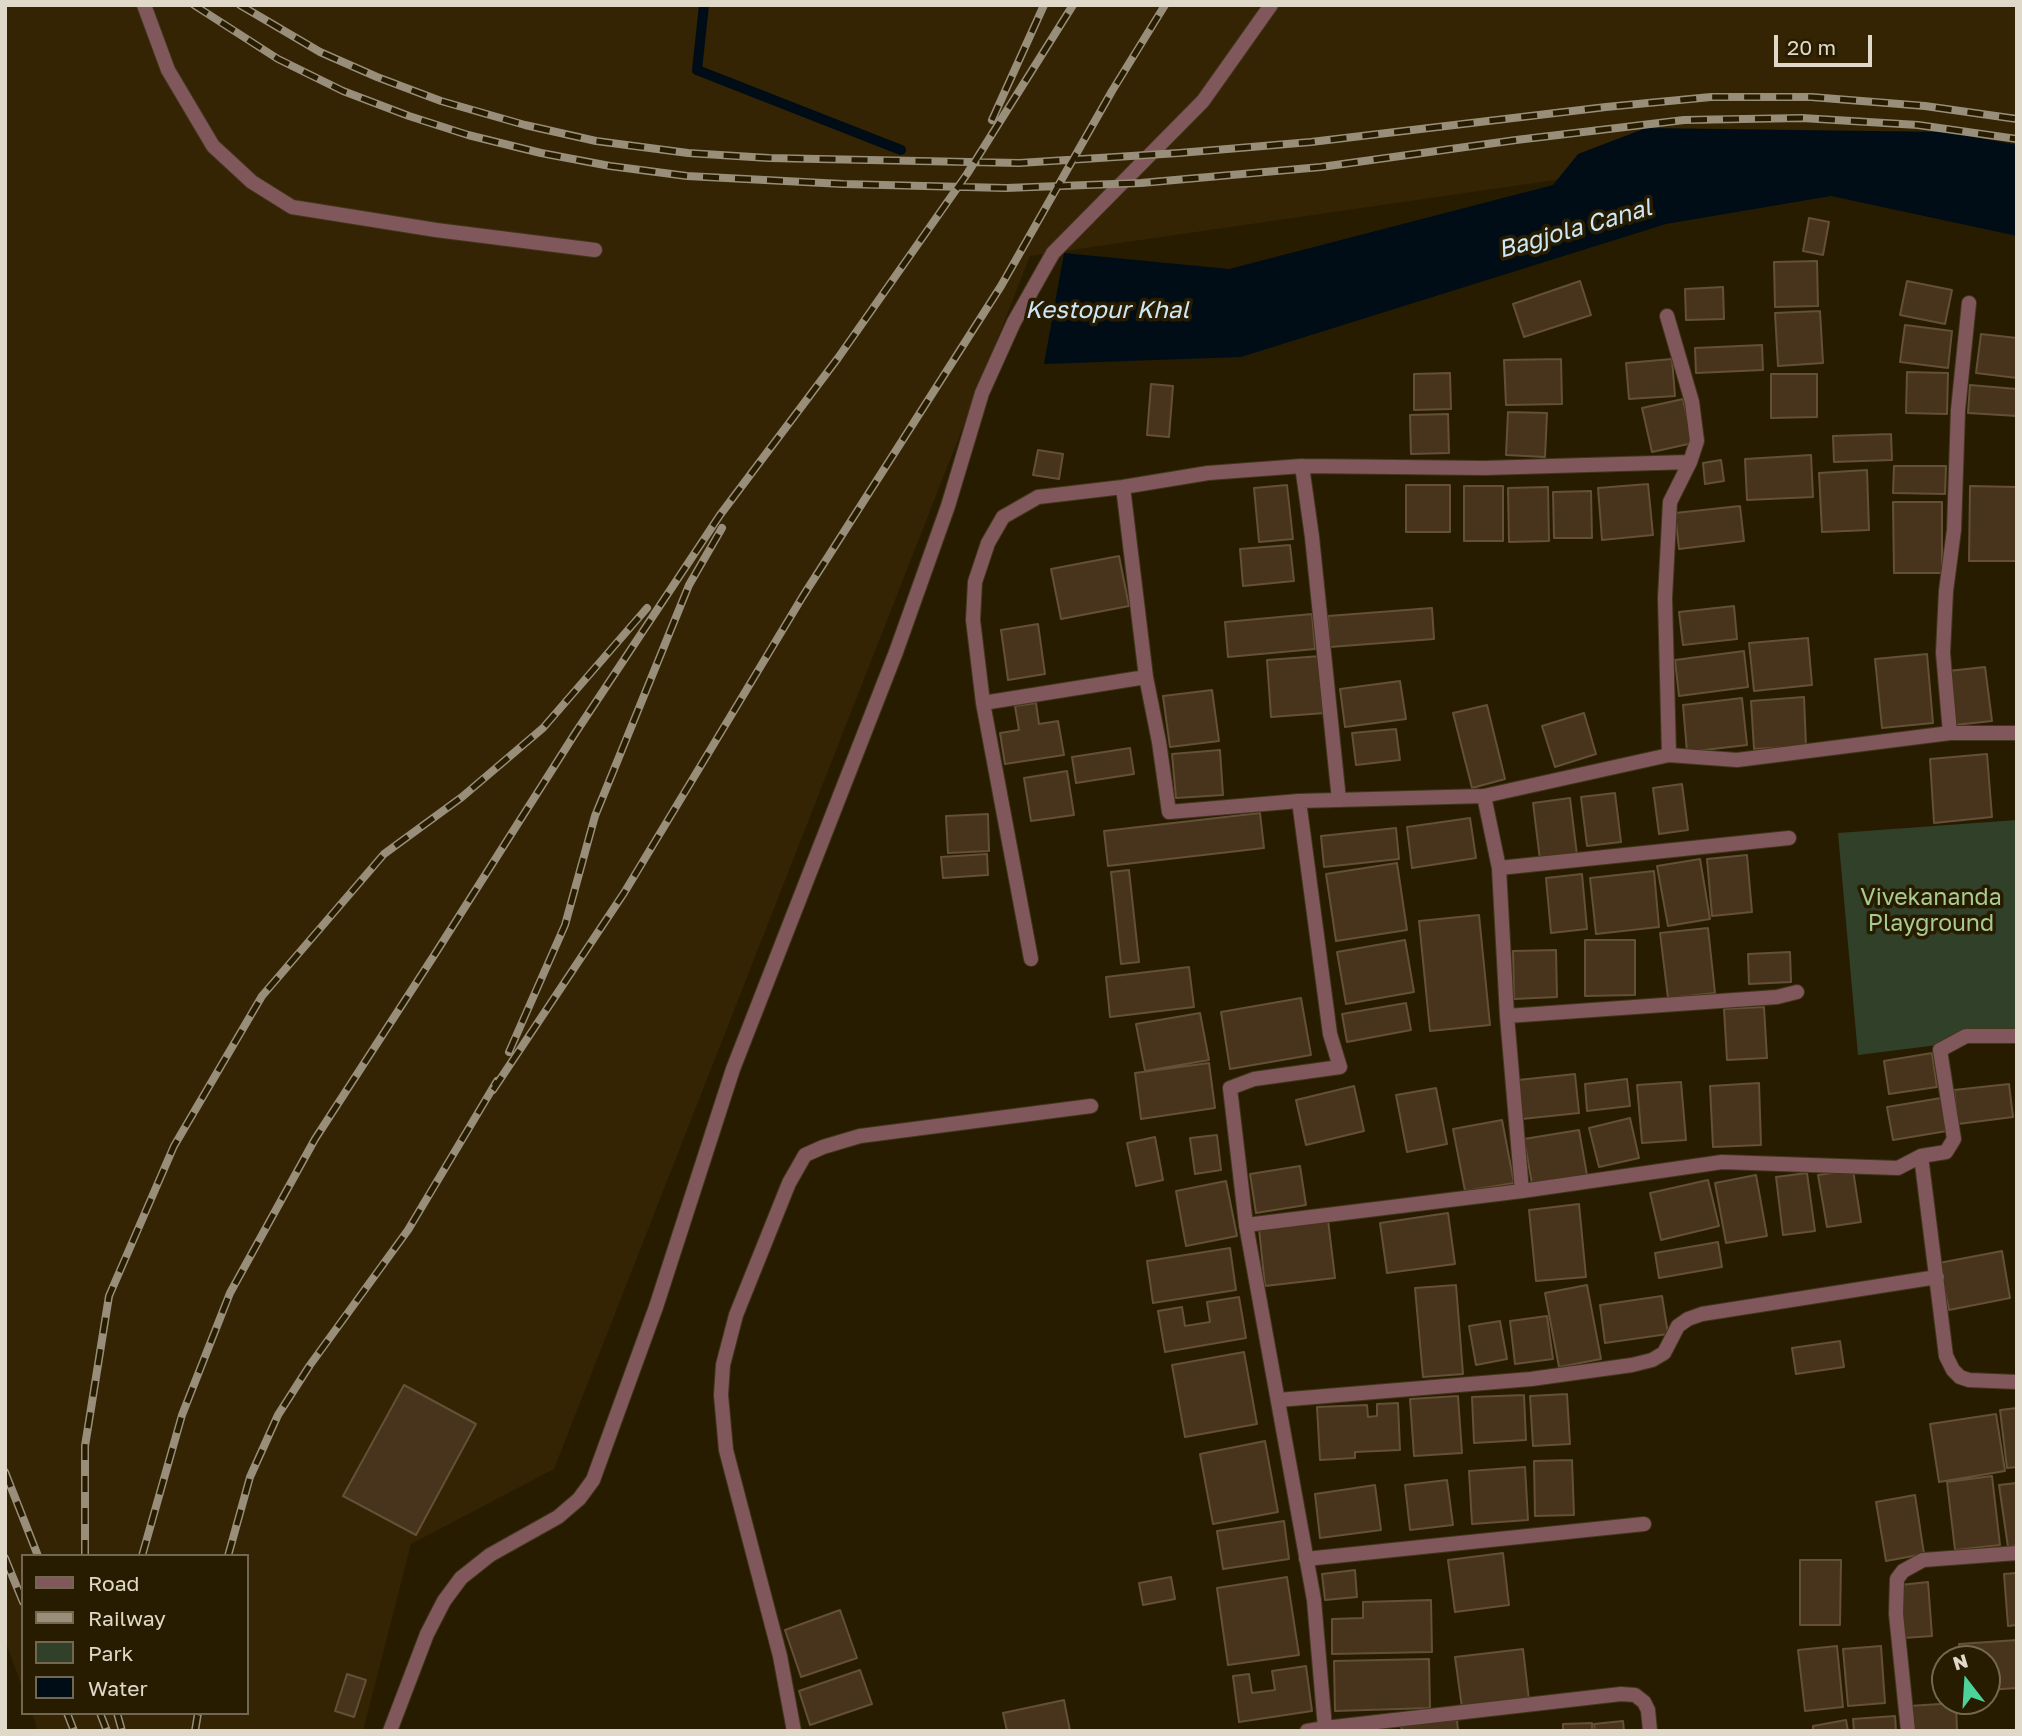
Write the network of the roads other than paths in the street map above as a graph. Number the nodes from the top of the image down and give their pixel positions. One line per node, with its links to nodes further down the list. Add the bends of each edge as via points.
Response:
1 (144, 5): 3 (street, via 168,70 213,146 252,182 292,207)
2 (1272, 5): 34 (street, via 1203,101 1053,253 1014,322 982,393 896,652 733,1069 656,1307 593,1480 558,1517 490,1555 461,1578 427,1634)
3 (595, 250)
4 (1969, 303): 11 (street, via 1946,591)
5 (1667, 316): 6 (street, via 1692,402 1697,441)
6 (1690, 462): 7 (street, via 1484,468); 13 (street, via 1670,502 1665,598)
7 (1302, 466): 8 (street, via 1208,473); 15 (street)
8 (1123, 487): 9 (street); 10 (street, via 1038,497 1003,517 988,542 975,582 973,620)
9 (1146, 677): 10 (street); 16 (street, via 1169,812)
10 (984, 703): 19 (street)
11 (1950, 733): 12 (street); 13 (street, via 1737,760)
12 (2017, 733)
13 (1669, 755): 14 (street)
14 (1484, 796): 15 (street); 18 (street)
15 (1339, 800): 16 (street)
16 (1299, 801): 26 (street, via 1330,1034 1340,1067 1254,1079 1230,1088)
17 (1789, 838): 18 (street)
18 (1499, 868): 21 (street)
19 (1031, 959)
20 (1797, 992): 21 (street)
21 (1507, 1016): 25 (street)
22 (2017, 1036): 24 (street, via 1966,1036 1940,1050 1954,1139 1946,1152)
23 (1091, 1106): 35 (street, via 860,1136 805,1155 789,1183 736,1315 723,1365 721,1395 726,1450 780,1656)
24 (1921, 1156): 25 (street, via 1898,1168 1722,1162); 27 (street)
25 (1522, 1191): 26 (street)
26 (1247, 1225): 29 (street)
27 (1937, 1278): 28 (street, via 1946,1356 1953,1370 1969,1380); 29 (street, via 1702,1314 1678,1326 1664,1353 1632,1365)
28 (2017, 1382)
29 (1278, 1400): 32 (street)
30 (1644, 1524): 32 (street)
31 (2017, 1553): 38 (street, via 1923,1560 1897,1579 1896,1614)
32 (1306, 1559): 33 (street)
33 (1325, 1729): 36 (street); 37 (street, via 1622,1694 1644,1702)
34 (390, 1731)
35 (793, 1731)
36 (1307, 1731)
37 (1650, 1731)
38 (1909, 1731)

